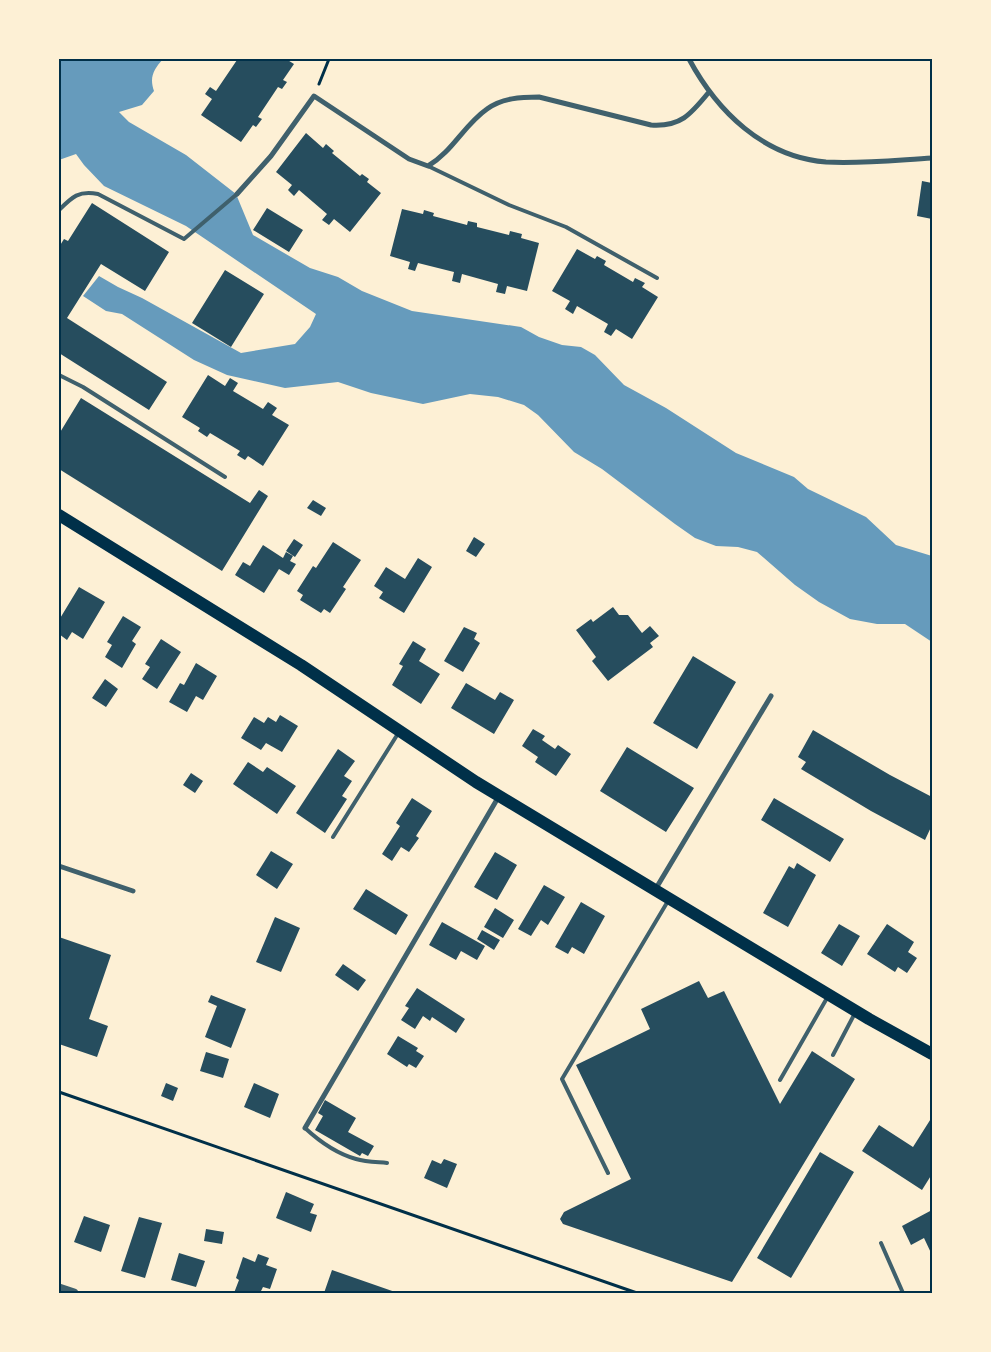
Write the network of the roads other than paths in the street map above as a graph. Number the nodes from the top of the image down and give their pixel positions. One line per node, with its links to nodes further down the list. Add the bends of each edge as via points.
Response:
1 (689, 59): 2 (street)
2 (709, 92): 3 (street, via 750,133 795,156 853,163); 4 (street, via 690,115 665,126 539,97 503,101 487,108 446,153)
3 (932, 158)
4 (428, 166): 5 (street, via 409,160 314,96 271,156); 7 (lane, via 566,227)
5 (237, 194): 6 (lane, via 184,239 98,194 87,192 77,195)
6 (59, 210)
7 (657, 278)
8 (59, 375): 9 (lane)
9 (224, 477)
10 (59, 515): 12 (main road, via 247,630)
11 (771, 696): 17 (street)
12 (401, 730): 13 (main road); 14 (lane)
13 (499, 796): 17 (main road); 24 (street)
14 (333, 836)
15 (59, 866): 16 (street)
16 (132, 891)
17 (655, 891): 18 (main road)
18 (669, 899): 19 (main road); 26 (lane, via 562,1079)
19 (829, 995): 20 (main road); 23 (lane)
20 (856, 1012): 21 (main road); 22 (lane)
21 (932, 1054)
22 (833, 1055)
23 (780, 1080)
24 (305, 1128): 25 (lane, via 330,1147 356,1159)
25 (387, 1163)
26 (608, 1173)
27 (881, 1243): 30 (lane)
28 (59, 1288): 29 (street)
29 (74, 1293)
30 (904, 1293)

